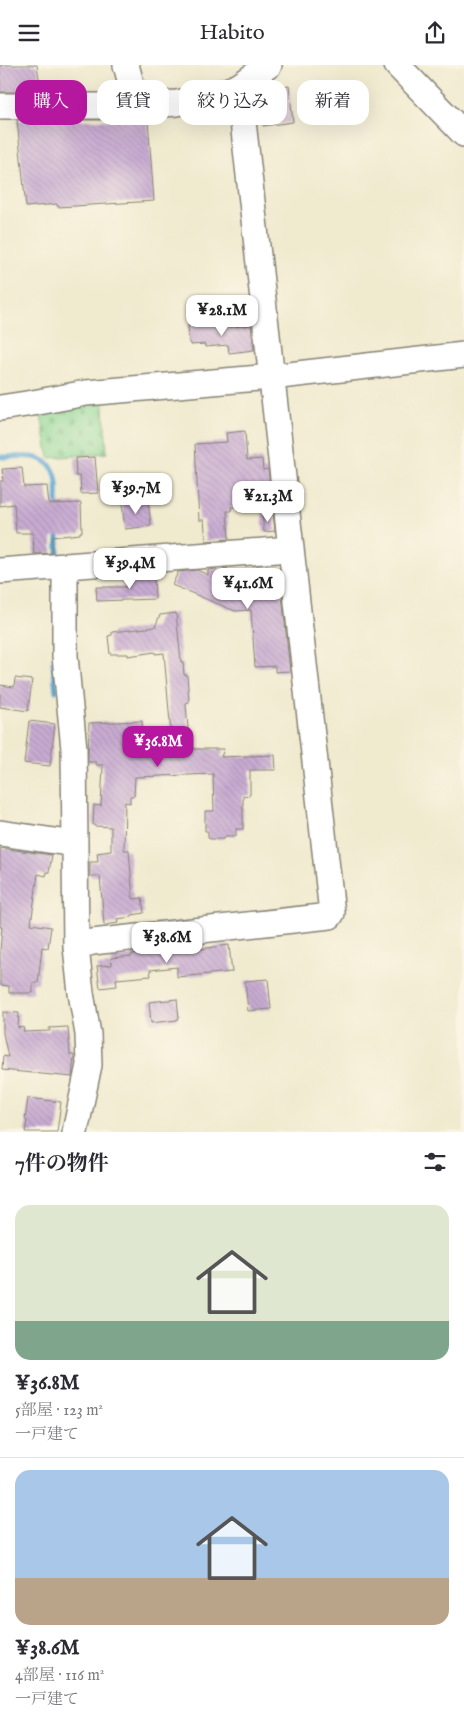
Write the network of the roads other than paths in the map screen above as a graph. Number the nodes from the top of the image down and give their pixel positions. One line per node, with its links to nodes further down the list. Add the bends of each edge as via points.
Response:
1 (126, 65): 4 (street)
2 (268, 65): 5 (street)
3 (397, 65): 9 (street)
4 (130, 80)
5 (247, 80)
6 (0, 106): 7 (street)
7 (97, 106)
8 (243, 125): 11 (street)
9 (464, 134)
10 (464, 355): 11 (street)
11 (271, 377): 12 (street, via 86,393); 13 (street)
12 (0, 408)
13 (290, 549): 14 (street); 18 (street, via 332,913 330,916 92,942)
14 (65, 566): 15 (street); 17 (street, via 65,655 74,749)
15 (0, 571)
16 (0, 833): 17 (street)
17 (75, 844): 18 (street)
18 (76, 947): 19 (street, via 88,1034 88,1065)
19 (75, 1132)

